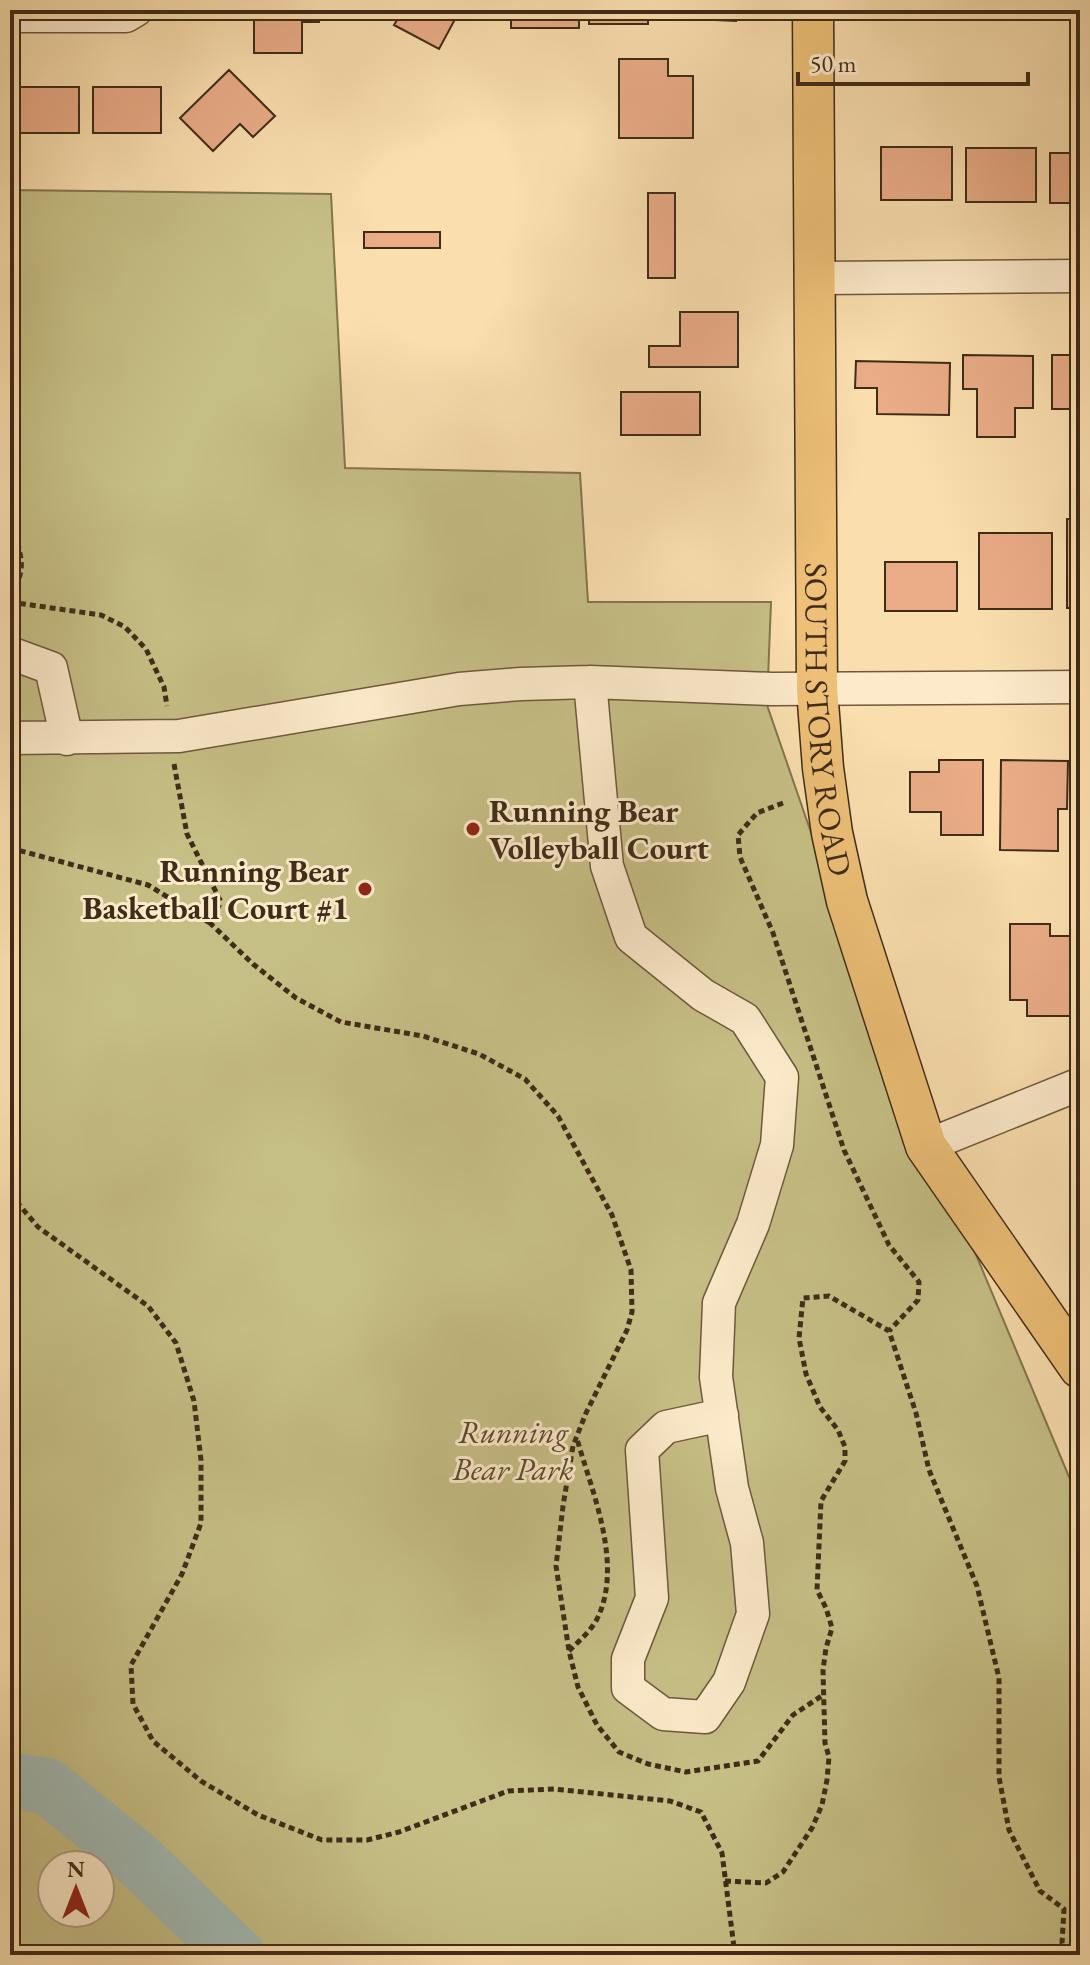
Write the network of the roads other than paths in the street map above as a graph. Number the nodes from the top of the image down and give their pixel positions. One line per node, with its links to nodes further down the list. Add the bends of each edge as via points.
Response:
1 (136, 10): 3 (street, via 126,16)
2 (813, 10): 5 (main road, SOUTH STORY ROAD)
3 (10, 16)
4 (1080, 276): 5 (street)
5 (817, 278): 9 (main road, SOUTH STORY ROAD)
6 (10, 653): 11 (street, via 51,668)
7 (590, 682): 9 (street); 11 (street, via 459,689 170,737); 15 (street, via 607,866 631,937 703,995 745,1019 782,1077 777,1145 753,1224 719,1303 716,1377)
8 (1080, 687): 9 (street)
9 (817, 689): 13 (main road, SOUTH STORY ROAD, via 832,833 847,901)
10 (10, 738): 11 (street)
11 (67, 739)
12 (1080, 1084): 13 (street)
13 (926, 1146): 14 (main road, SOUTH STORY ROAD)
14 (1080, 1368)
15 (722, 1415): 15 (street, via 732,1488 747,1543 753,1614 729,1682 705,1717 663,1714 628,1688 628,1659 652,1598 642,1450 666,1427)

